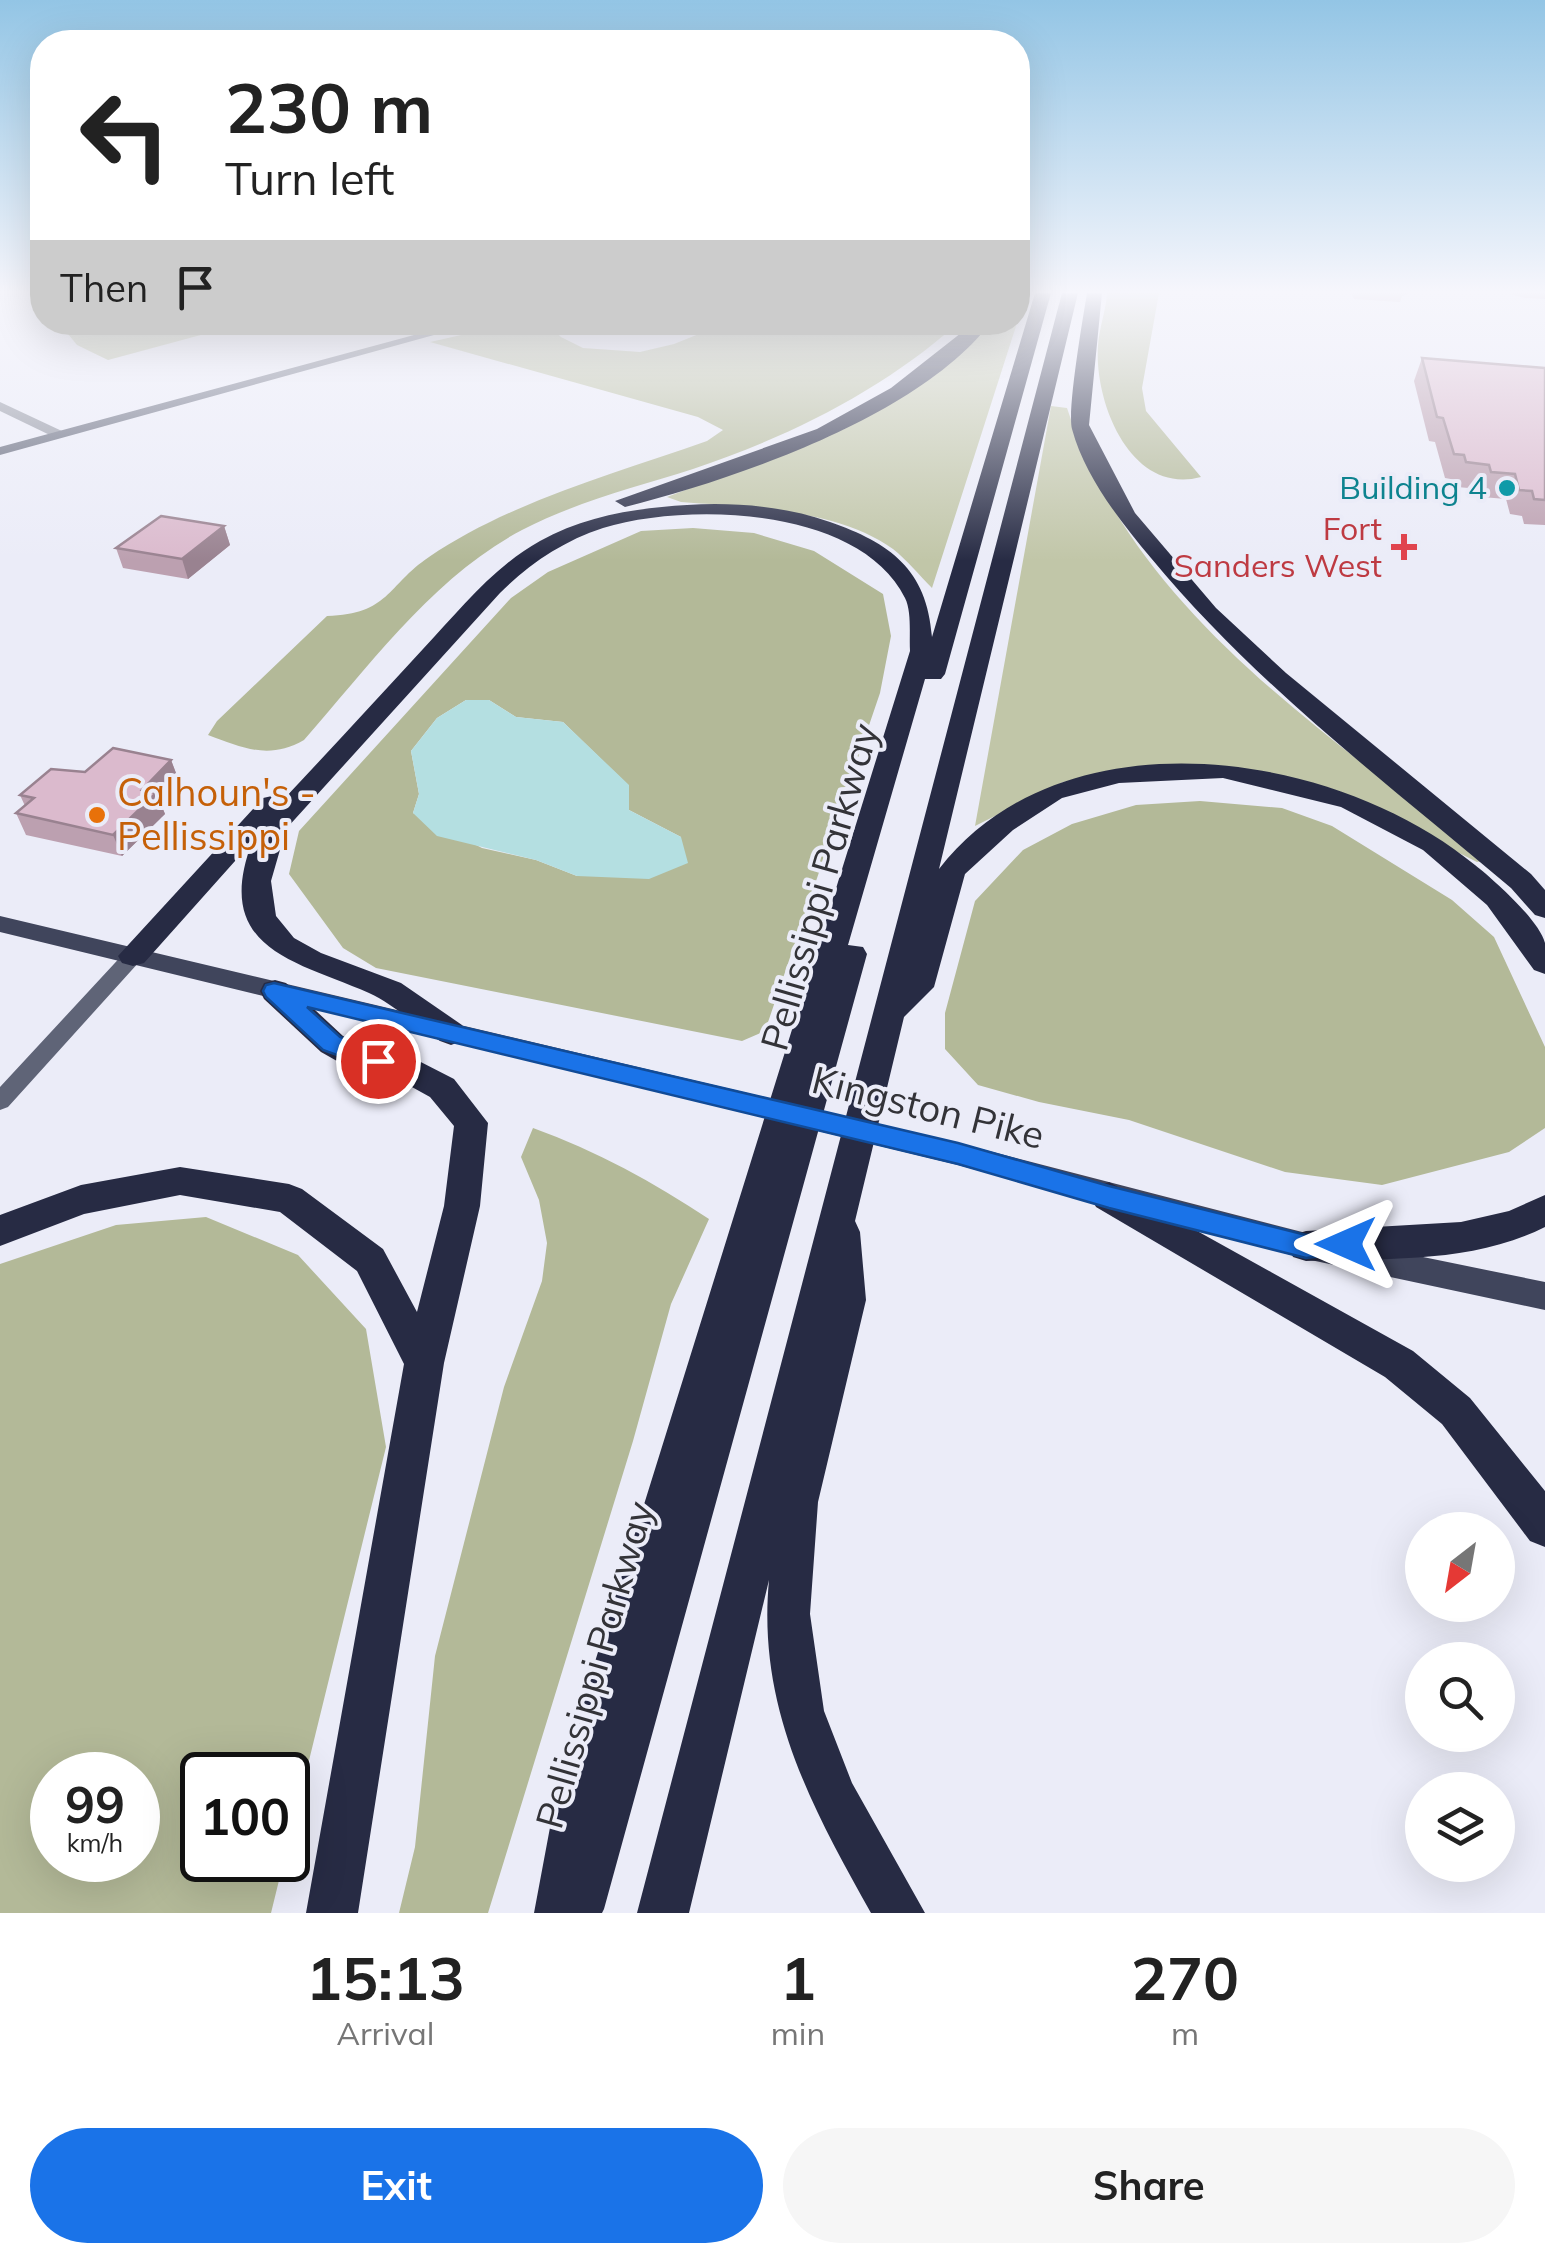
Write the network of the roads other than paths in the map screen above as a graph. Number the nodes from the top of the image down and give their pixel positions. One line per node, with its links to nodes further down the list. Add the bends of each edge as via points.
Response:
1 (252, 382): 7 (street)
2 (913, 382): 11 (highway, via 833,432 614,504 548,534 492,575)
3 (1017, 382): 27 (highway, Pellissippi Parkway)
4 (1048, 382): 14 (highway)
5 (1084, 382): 9 (highway, via 1080,424 1126,514 1208,613 1521,880)
6 (0, 406): 7 (street)
7 (60, 434): 8 (street)
8 (0, 452)
9 (1545, 908)
10 (0, 924): 11 (main road, Kingston Pike)
11 (133, 956): 13 (main road, Kingston Pike); 16 (street)
12 (1545, 963): 14 (highway, via 1496,898 1433,844 1350,801 1224,770 1118,774 1053,792 1003,824 952,871 918,987)
13 (274, 991): 15 (main road, Kingston Pike); 23 (highway, via 332,1044 442,1088 471,1123 462,1206)
14 (889, 1012): 21 (highway, via 840,1208)
15 (451, 1033): 17 (main road, Kingston Pike, via 958,1154); 26 (highway, via 386,988 300,956 275,939 256,899 255,874 274,826 492,588 554,542 610,520 721,507 770,512 846,534 884,554 909,579 924,621 922,651 584,1774)
16 (0, 1101)
17 (1109, 1197): 20 (main road, Kingston Pike); 24 (highway, via 1399,1364 1456,1411)
18 (1545, 1210): 20 (highway, via 1465,1237)
19 (0, 1230): 23 (highway, via 82,1200 180,1181 289,1198 370,1260)
20 (1306, 1246): 22 (main road, Kingston Pike)
21 (832, 1296): 28 (highway); 29 (highway, via 797,1502 788,1614 800,1711 833,1798)
22 (1545, 1296)
23 (424, 1363): 25 (highway)
24 (1545, 1526)
25 (332, 1913)
26 (560, 1913)
27 (576, 1913)
28 (663, 1913)
29 (899, 1913)

